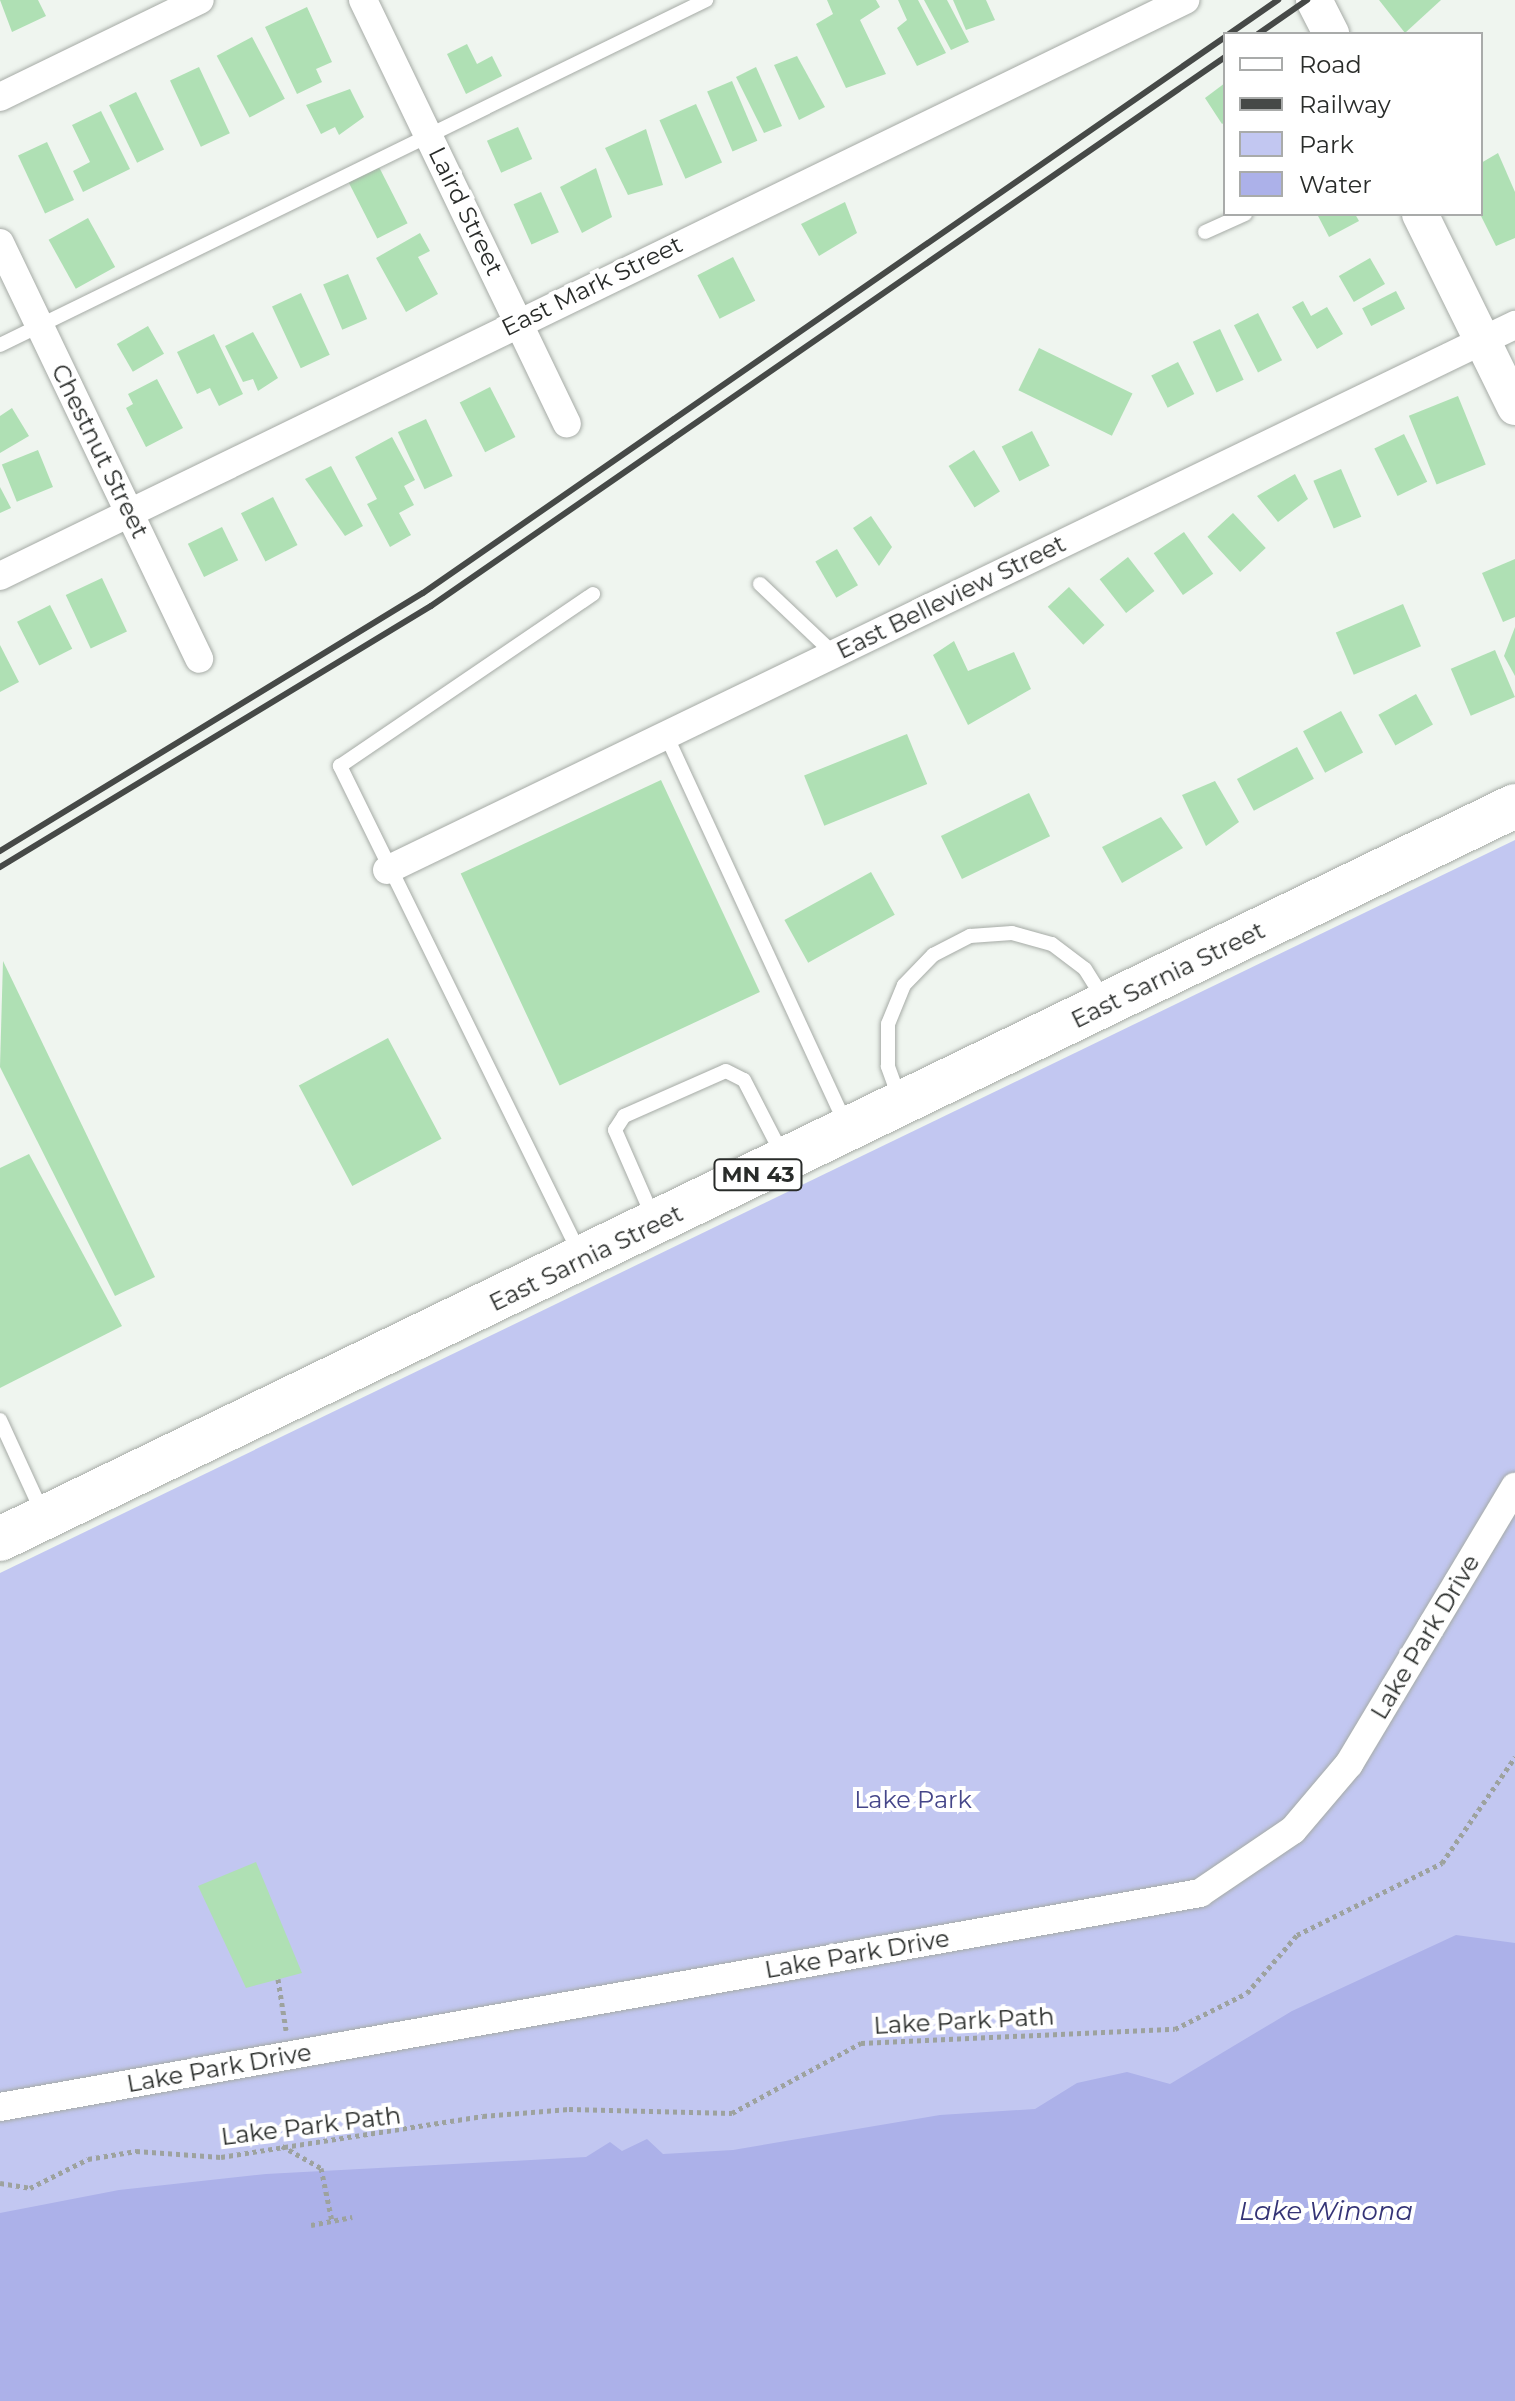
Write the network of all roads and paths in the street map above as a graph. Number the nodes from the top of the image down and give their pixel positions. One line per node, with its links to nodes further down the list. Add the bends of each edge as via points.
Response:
1 (200, 0): 7 (street)
2 (363, 0): 8 (street, Laird Street)
3 (706, 0): 8 (lane)
4 (1185, 0): 13 (street, East Mark Street)
5 (1314, 0): 6 (street)
6 (1330, 32)
7 (0, 97)
8 (428, 135): 13 (street, Laird Street); 15 (lane)
9 (1241, 216): 11 (lane)
10 (1421, 216): 16 (street)
11 (1205, 232)
12 (0, 243): 15 (street, Chestnut Street)
13 (519, 321): 19 (street, Laird Street); 20 (street, East Mark Street)
14 (1515, 325): 16 (street, East Belleview Street)
15 (40, 326): 17 (lane); 20 (street, Chestnut Street)
16 (1483, 341): 18 (street); 24 (street, East Belleview Street)
17 (0, 345)
18 (1515, 407)
19 (567, 423)
20 (130, 512): 21 (street, East Mark Street); 25 (street, Chestnut Street)
21 (0, 576)
22 (760, 584): 24 (lane)
23 (593, 594): 28 (lane, via 340,766)
24 (834, 654): 26 (street, East Belleview Street)
25 (199, 659)
26 (666, 735): 28 (street, East Belleview Street); 31 (lane)
27 (1515, 806): 29 (main road, East Sarnia Street / MN 43)
28 (387, 870): 34 (lane)
29 (1107, 1005): 30 (main road, East Sarnia Street / MN 43); 30 (lane, via 1085,969 1052,944 1012,933 970,936 933,955 904,985 894,1011 888,1066)
30 (902, 1105): 31 (main road, East Sarnia Street / MN 43)
31 (849, 1131): 32 (main road, East Sarnia Street / MN 43)
32 (786, 1161): 33 (main road, East Sarnia Street / MN 43); 33 (lane, via 744,1080 726,1071 624,1116 615,1130)
33 (657, 1224): 34 (main road, East Sarnia Street / MN 43)
34 (583, 1260): 37 (main road, East Sarnia Street / MN 43)
35 (0, 1420): 37 (lane)
36 (1515, 1487): 41 (street, Lake Park Drive, via 1349,1764 1293,1830 1200,1893)
37 (45, 1518): 38 (main road, East Sarnia Street / MN 43)
38 (0, 1539)
39 (1515, 1757): 43 (path, Lake Park Path, via 1442,1863 1297,1935 1247,1993 1175,2029 861,2043 732,2113 569,2109)
40 (278, 1979): 41 (path)
41 (290, 2055): 42 (street, Lake Park Drive)
42 (0, 2107)
43 (281, 2145): 44 (path, Lake Park Path, via 221,2157 136,2151 88,2159 30,2188); 46 (path, via 321,2168)
44 (0, 2183)
45 (352, 2217): 46 (path)
46 (332, 2221): 47 (path)
47 (311, 2225)

